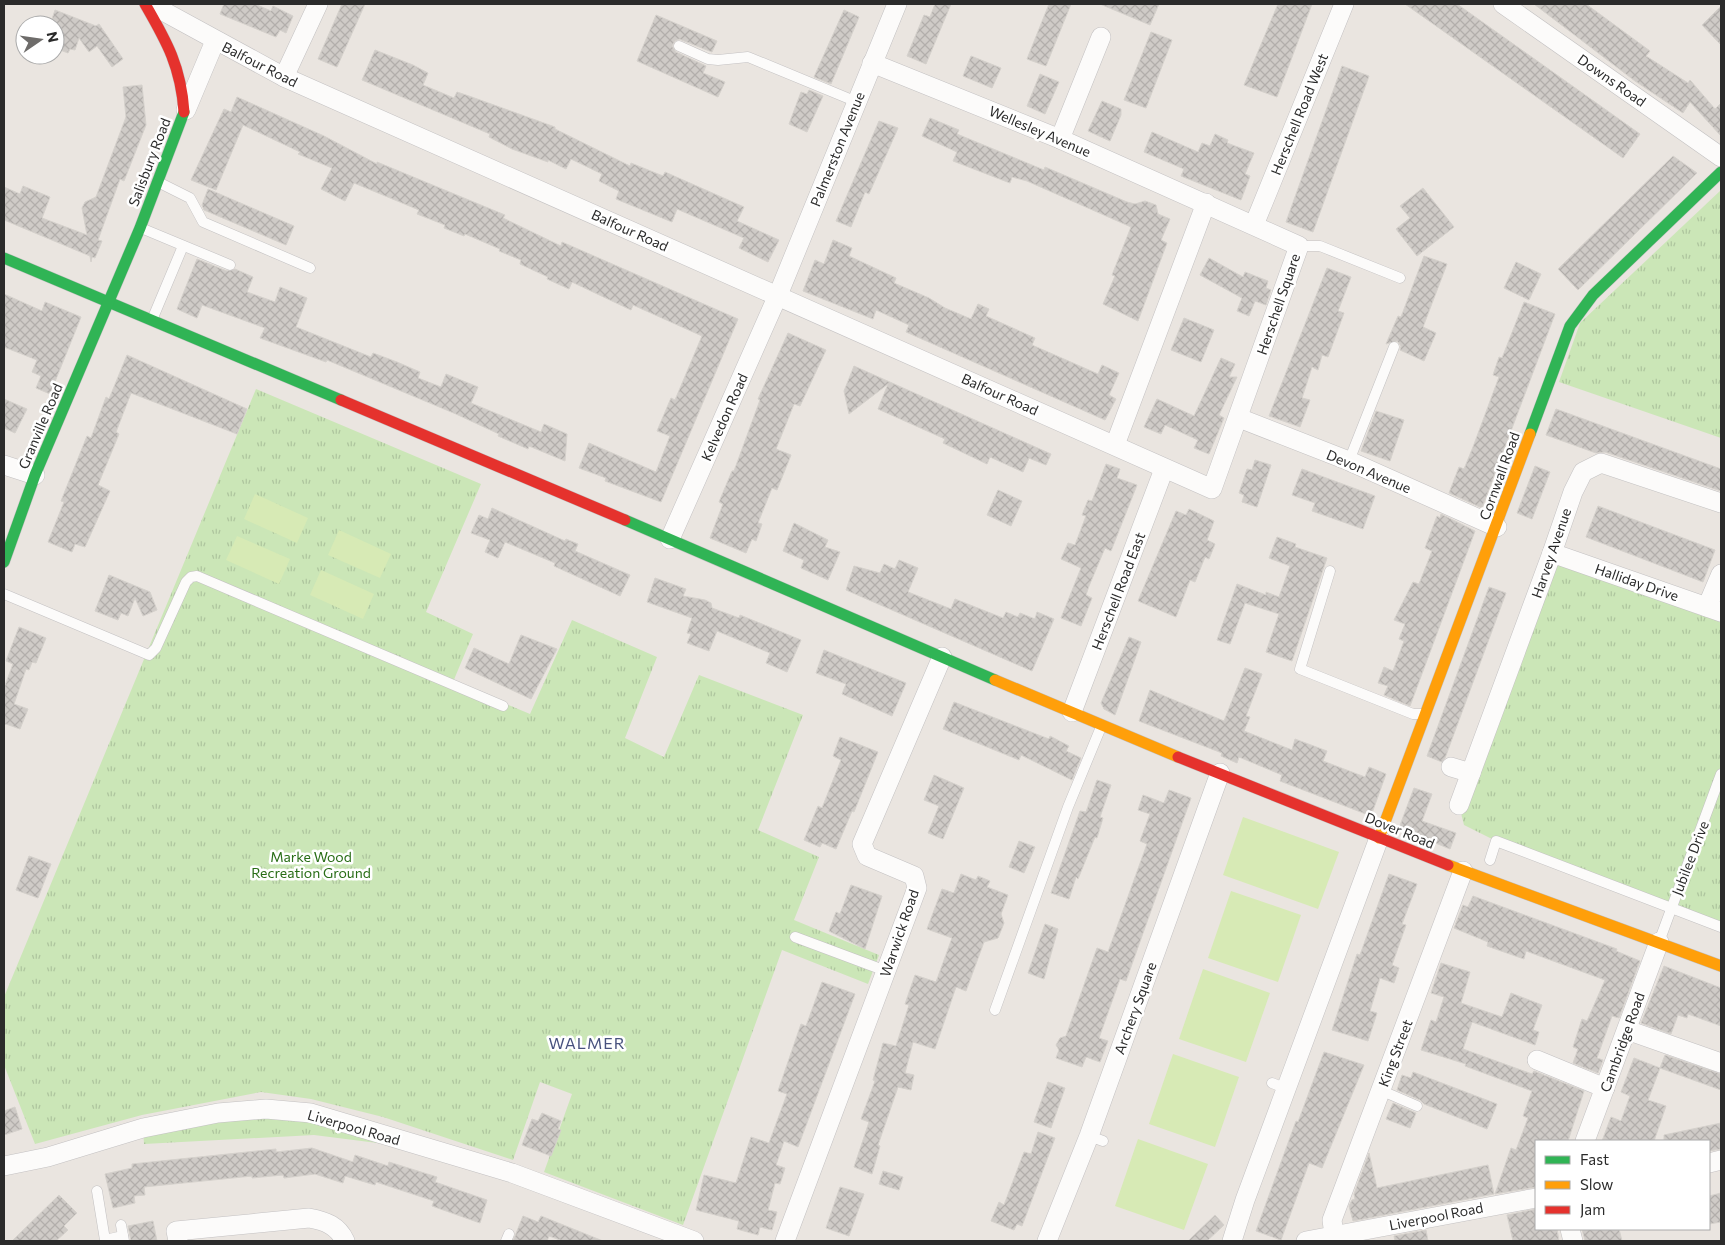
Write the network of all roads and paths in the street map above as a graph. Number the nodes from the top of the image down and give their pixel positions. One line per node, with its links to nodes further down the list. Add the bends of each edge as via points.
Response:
1 (145, 4): 13 (main road, Salisbury Road, via 169,45 182,85)
2 (150, 4): 8 (street, Balfour Road)
3 (318, 4): 11 (street)
4 (897, 4): 10 (street, Palmerston Avenue)
5 (1344, 4): 19 (street, Herschell Road West)
6 (1503, 4): 15 (street, Downs Road)
7 (1101, 37): 14 (street)
8 (215, 41): 11 (street, Balfour Road); 13 (street)
9 (679, 46): 12 (lane, via 708,59 748,56)
10 (872, 63): 12 (street, Palmerston Avenue); 14 (street, Wellesley Avenue)
11 (284, 77): 27 (street, Balfour Road)
12 (857, 102): 27 (street, Palmerston Avenue)
13 (184, 113): 17 (main road, Salisbury Road)
14 (1060, 139): 18 (street, Wellesley Avenue)
15 (1721, 157)
16 (1721, 172): 38 (main road, Cornwall Road, via 1579,311 1570,326)
17 (156, 181): 20 (main road, Salisbury Road); 25 (lane, via 190,198 203,222)
18 (1206, 203): 19 (street, Herschell Square); 32 (street)
19 (1254, 225): 22 (street, Herschell Square)
20 (140, 228): 21 (lane); 28 (main road, Salisbury Road)
21 (183, 246): 24 (lane); 29 (lane)
22 (1298, 246): 26 (lane, via 1320,246); 31 (street, Herschell Square)
23 (4, 258): 28 (main road, Dover Road)
24 (230, 265)
25 (310, 268)
26 (1400, 278)
27 (778, 295): 32 (street, Balfour Road); 39 (street, Kelvedon Road)
28 (108, 303): 29 (main road, Dover Road); 36 (main road, Granville Road)
29 (152, 321): 39 (main road, Dover Road)
30 (1394, 347): 33 (lane)
31 (1239, 418): 33 (street, Devon Avenue); 35 (street, Herschell Square, via 1212,489)
32 (1115, 445): 35 (street, Herschell Square)
33 (1349, 461): 38 (street, Devon Avenue)
34 (4, 465): 36 (street)
35 (1164, 469): 48 (street, Herschell Road East)
36 (35, 475): 41 (main road, Granville Road)
37 (1721, 503): 40 (street, Harvey Avenue, via 1601,463 1583,472 1577,481)
38 (1497, 527): 49 (main road, Cornwall Road)
39 (670, 539): 46 (main road, Dover Road)
40 (1552, 553): 45 (street, Halliday Drive); 52 (street, Harvey Avenue)
41 (4, 562)
42 (1330, 571): 49 (lane, via 1300,669 1413,714)
43 (1721, 574): 45 (street)
44 (4, 594): 47 (lane, via 149,655 156,648 186,582 197,576)
45 (1714, 610)
46 (942, 657): 48 (main road, Dover Road); 64 (street, Warwick Road, via 862,844 867,856 914,876 917,888)
47 (503, 706)
48 (1072, 712): 50 (main road, Dover Road)
49 (1426, 714): 56 (main road, Cornwall Road)
50 (1101, 726): 53 (main road, Dover Road); 65 (lane, via 1068,807)
51 (1451, 767): 52 (street)
52 (1471, 773): 55 (street, Harvey Avenue)
53 (1220, 774): 56 (main road, Dover Road); 83 (street, Archery Square, via 1096,1138)
54 (1721, 774): 59 (lane, Jubilee Drive)
55 (1459, 805)
56 (1379, 838): 58 (main road, Dover Road); 84 (street, via 1280,1086)
57 (1490, 860): 59 (lane, via 1496,841)
58 (1463, 871): 62 (main road, Dover Road); 70 (street, King Street)
59 (1671, 908): 60 (lane); 62 (lane, Jubilee Drive)
60 (1721, 927)
61 (795, 937): 64 (lane)
62 (1659, 942): 63 (main road, Dover Road); 66 (street, Cambridge Road)
63 (1721, 966)
64 (886, 971): 82 (street, Warwick Road)
65 (995, 1010)
66 (1627, 1030): 68 (street); 69 (street, Cambridge Road)
67 (1538, 1060): 69 (street)
68 (1721, 1062)
69 (1605, 1088): 72 (street, Cambridge Road)
70 (1380, 1090): 71 (lane); 77 (street, King Street, via 1332,1220)
71 (1417, 1106)
72 (1585, 1140)
73 (4, 1166): 81 (street, Liverpool Road, via 48,1157 143,1128 218,1113 266,1109 311,1113 512,1173)
74 (97, 1191): 78 (lane, via 105,1240)
75 (1535, 1198): 77 (street, Liverpool Road)
76 (121, 1226): 78 (lane)
77 (1334, 1235): 85 (street, Liverpool Road)
78 (124, 1239)
79 (178, 1241): 80 (street, via 176,1231 309,1218 339,1229)
80 (346, 1241)
81 (694, 1241)
82 (785, 1241)
83 (1047, 1241)
84 (1232, 1241)
85 (1306, 1241)

